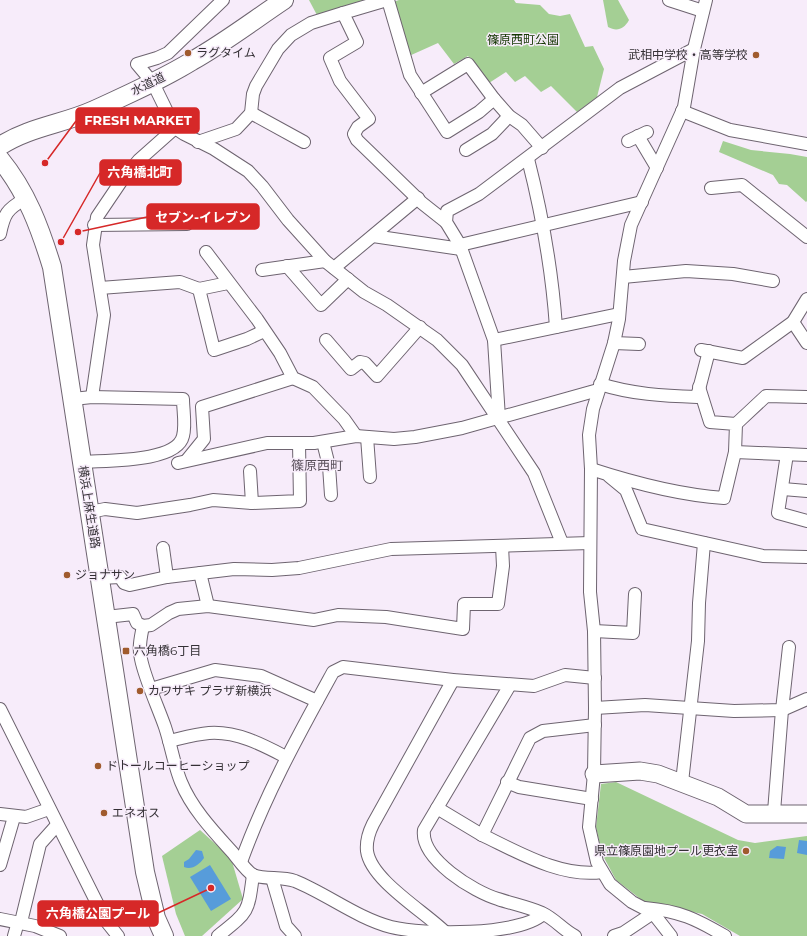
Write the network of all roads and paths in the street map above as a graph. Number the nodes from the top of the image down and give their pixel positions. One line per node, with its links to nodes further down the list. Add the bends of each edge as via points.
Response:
1 (223, 0): 8 (street, via 168,52 137,64)
2 (284, 0): 8 (main road, 水道道, via 193,61)
3 (388, 0): 6 (street); 9 (street, via 410,75)
4 (669, 0): 5 (street)
5 (704, 6): 7 (street)
6 (343, 13): 12 (street, via 311,23 292,35 278,49 256,86); 26 (street, via 357,42 330,58 340,81 369,119 358,127 354,134 357,140)
7 (694, 49): 11 (street); 20 (street, via 620,88)
8 (153, 82): 14 (street); 19 (main road, 水道道, via 87,113 32,130)
9 (421, 93): 10 (street, via 468,64); 10 (street, via 447,132 479,112)
10 (494, 99): 13 (street)
11 (682, 111): 18 (street, via 730,130); 24 (street)
12 (251, 113): 16 (street, via 236,129); 17 (street)
13 (509, 116): 20 (street, via 522,125); 21 (street, via 492,134)
14 (175, 128): 16 (street); 29 (street, via 139,160)
15 (638, 137): 24 (street)
16 (198, 142): 38 (street, via 248,171 288,220)
17 (304, 142)
18 (807, 144)
19 (0, 146)
20 (542, 148): 23 (street)
21 (466, 150)
22 (0, 159): 27 (main road, 横浜上麻生道路)
23 (528, 159): 30 (street, via 478,194 447,211); 32 (street)
24 (657, 168): 28 (street)
25 (711, 188): 35 (street, via 742,184)
26 (418, 198): 30 (street); 34 (street)
27 (25, 199): 33 (street, via 10,207 2,222); 63 (main road, 横浜上麻生道路, via 40,227 52,267)
28 (642, 202): 32 (street); 41 (street, via 631,225)
29 (93, 219): 31 (street); 45 (street, via 93,245)
30 (446, 222): 36 (street)
31 (187, 224)
32 (543, 225): 36 (street); 51 (street)
33 (0, 234)
34 (373, 236): 36 (street); 38 (street)
35 (807, 237)
36 (460, 247): 54 (street)
37 (206, 252): 44 (street)
38 (330, 264): 39 (street); 42 (street)
39 (287, 266): 40 (street); 42 (street, via 321,305)
40 (262, 270)
41 (623, 277): 43 (street, via 686,271 733,274); 48 (street)
42 (348, 279): 50 (street)
43 (773, 281)
44 (228, 283): 46 (street); 52 (street)
45 (100, 288): 46 (street, via 180,282); 61 (street, via 104,315)
46 (199, 289): 52 (street, via 214,350)
47 (807, 300): 49 (street)
48 (619, 314): 51 (street); 55 (street)
49 (793, 322): 56 (street); 60 (street, via 744,358 705,351)
50 (420, 327): 53 (street, via 377,376 365,363 360,362 351,369); 64 (street, via 462,365)
51 (556, 327): 54 (street)
52 (264, 331): 58 (street, via 280,353)
53 (326, 340)
54 (494, 340): 64 (street)
55 (614, 343): 57 (street); 59 (street)
56 (807, 343)
57 (639, 344)
58 (293, 378): 66 (street, via 313,387); 68 (street, via 202,407 204,439 183,462 267,443)
59 (599, 387): 60 (street, via 697,397); 64 (street); 73 (street, via 589,435)
60 (700, 387): 65 (street, via 710,422)
61 (92, 397): 63 (street); 72 (street, via 183,399 183,437 176,446 164,454)
62 (807, 397): 65 (street, via 766,396)
63 (73, 399): 72 (main road, 横浜上麻生道路)
64 (498, 418): 66 (street, via 456,430 415,437); 83 (street, via 534,473)
65 (736, 424): 69 (street)
66 (361, 437): 67 (street); 76 (street)
67 (322, 442): 68 (street); 79 (street, via 329,466)
68 (299, 443): 80 (street, via 300,501)
69 (735, 452): 70 (street); 75 (street, via 724,498 696,496)
70 (787, 454): 71 (street); 77 (street)
71 (807, 455)
72 (82, 462): 81 (main road, 横浜上麻生道路)
73 (592, 469): 75 (street); 84 (street)
74 (250, 471): 80 (street)
75 (607, 474): 85 (street, via 626,490 642,529)
76 (370, 476)
77 (783, 489): 78 (street); 82 (street, via 778,513)
78 (807, 491)
79 (331, 495)
80 (252, 502): 81 (street, via 213,500 137,513 105,510)
81 (90, 512): 91 (main road, 横浜上麻生道路)
82 (807, 521)
83 (562, 543): 84 (street); 86 (street)
84 (590, 543): 96 (street, via 590,592)
85 (704, 543): 88 (street, via 763,556); 104 (street)
86 (502, 546): 89 (street, via 391,549 299,568 234,569); 93 (street, via 503,566 498,604 464,604 463,629 386,617 338,615 314,620)
87 (163, 548): 90 (street)
88 (807, 557)
89 (200, 573): 90 (street); 93 (street)
90 (167, 577): 91 (street, via 130,585 124,583 120,577)
91 (100, 578): 94 (main road, 横浜上麻生道路)
92 (635, 594): 96 (street, via 633,633)
93 (208, 606): 95 (street, via 178,609 151,625)
94 (106, 617): 95 (street, via 133,614 137,623); 136 (main road, 横浜上麻生道路, via 145,872 156,918)
95 (143, 626): 101 (street, via 140,659)
96 (594, 630): 98 (street)
97 (789, 647): 107 (street)
98 (594, 678): 100 (street, via 565,675 534,686); 105 (street)
99 (453, 680): 100 (street); 103 (street, via 343,667 333,672); 132 (street, via 373,824 368,841 369,859 380,875 398,894)
100 (510, 685): 115 (street)
101 (151, 689): 103 (street, via 215,670 261,676); 109 (street)
102 (807, 699): 107 (street)
103 (317, 700): 110 (street)
104 (691, 707): 105 (street, via 645,705); 107 (street, via 734,711); 113 (street)
105 (595, 708): 108 (street)
106 (0, 709): 116 (street)
107 (782, 710): 117 (street)
108 (595, 725): 111 (street); 112 (street, via 543,731 532,735 527,740)
109 (169, 741): 110 (street, via 210,732 240,736); 123 (street, via 181,782 194,806)
110 (286, 757): 123 (street)
111 (594, 774): 113 (street, via 640,771); 114 (street)
112 (507, 782): 114 (street, via 520,787); 122 (street)
113 (682, 782): 117 (street, via 718,797 746,814)
114 (592, 799): 125 (street, via 589,827 597,862)
115 (438, 808): 122 (street); 129 (street, via 424,834 427,848 438,862 487,895)
116 (49, 809): 120 (street, via 26,817); 121 (street)
117 (774, 812): 119 (street)
118 (0, 814): 120 (street)
119 (807, 814)
120 (14, 816): 124 (street)
121 (57, 825): 131 (street, via 40,844); 135 (street, via 106,921)
122 (482, 836): 125 (street, via 556,867 592,873)
123 (241, 862): 126 (street)
124 (0, 865)
125 (602, 872): 128 (street, via 610,884 632,902)
126 (253, 875): 127 (street); 137 (street, via 247,911)
127 (272, 878): 132 (street, via 283,877 296,882 363,916 390,926); 138 (street, via 286,926)
128 (649, 910): 140 (street, via 623,933); 141 (street); 142 (street, via 691,916)
129 (544, 914): 132 (street, via 533,922 514,927); 139 (street)
130 (0, 919): 131 (street)
131 (19, 922): 133 (street); 134 (street)
132 (448, 934)
133 (14, 936)
134 (60, 936)
135 (118, 936)
136 (164, 936)
137 (218, 936)
138 (295, 936)
139 (575, 936)
140 (614, 936)
141 (671, 936)
142 (725, 936)

